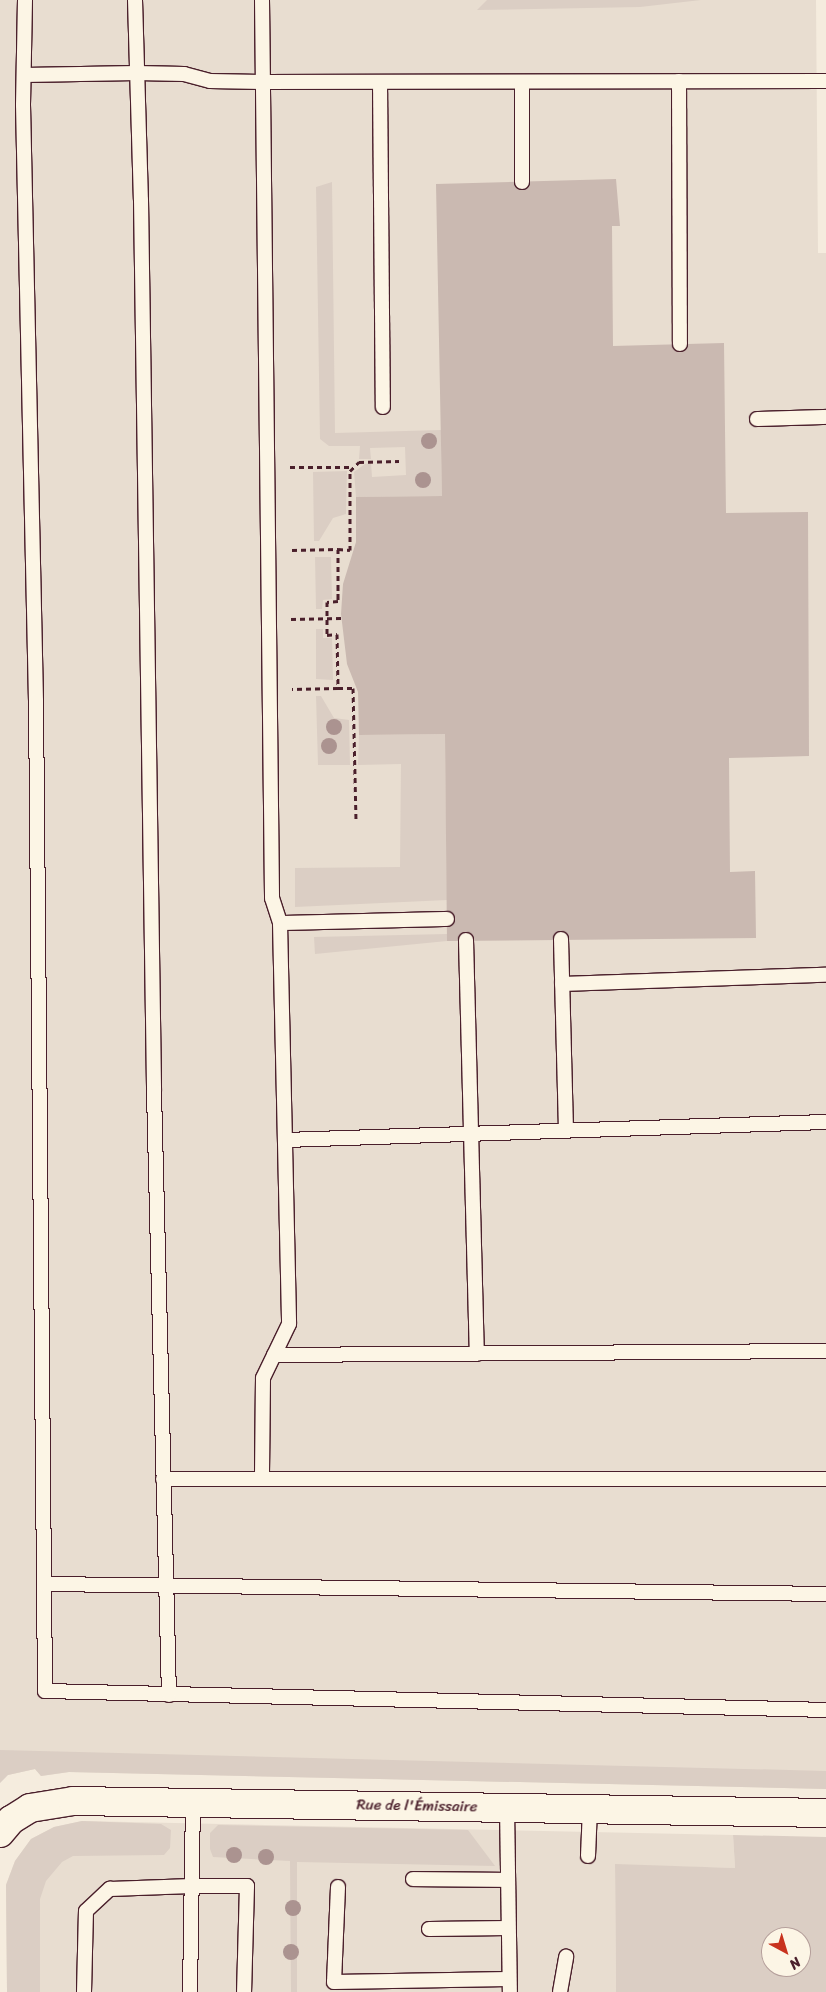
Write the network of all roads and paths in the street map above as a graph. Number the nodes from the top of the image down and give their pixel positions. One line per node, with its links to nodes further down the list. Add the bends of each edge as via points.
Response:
1 (25, 0): 5 (lane)
2 (135, 0): 4 (lane)
3 (262, 0): 8 (lane)
4 (137, 73): 5 (lane); 8 (lane, via 184,74 210,81); 40 (lane)
5 (24, 75): 43 (lane, via 36,701)
6 (680, 81): 7 (lane); 10 (lane); 12 (lane)
7 (826, 81)
8 (262, 82): 9 (lane); 28 (lane, via 272,898)
9 (380, 82): 10 (lane); 13 (lane)
10 (522, 82): 11 (lane)
11 (522, 182)
12 (680, 344)
13 (382, 407)
14 (826, 418): 15 (lane)
15 (757, 419)
16 (399, 461): 18 (path, via 359,462)
17 (313, 467): 18 (path)
18 (354, 467): 20 (path, via 350,472 350,550)
19 (315, 549): 20 (path)
20 (338, 549): 21 (path, via 338,601 327,602)
21 (327, 618): 22 (path); 23 (path); 24 (path, via 327,635 337,634)
22 (341, 618)
23 (316, 619)
24 (338, 688): 25 (path); 26 (path, via 353,688)
25 (317, 689)
26 (356, 820)
27 (447, 919): 28 (lane)
28 (280, 923): 36 (lane)
29 (466, 940): 35 (lane)
30 (561, 940): 32 (lane)
31 (826, 975): 32 (lane)
32 (562, 984): 34 (lane)
33 (826, 1122): 34 (lane)
34 (566, 1129): 35 (lane)
35 (471, 1133): 36 (lane); 38 (lane)
36 (285, 1140): 39 (lane, via 289,1324)
37 (826, 1351): 38 (lane)
38 (477, 1354): 39 (lane)
39 (274, 1355): 41 (lane, via 262,1378)
40 (163, 1479): 41 (lane); 44 (lane)
41 (262, 1479): 42 (lane)
42 (826, 1479)
43 (44, 1584): 44 (lane); 46 (lane, via 45,1691)
44 (166, 1587): 45 (lane); 46 (lane)
45 (826, 1594)
46 (169, 1695): 47 (lane)
47 (826, 1710)
48 (193, 1803): 49 (street, Rue de l'Émissaire); 52 (street, Rue de l'Émissaire, via 61,1802 30,1808); 56 (lane)
49 (507, 1808): 50 (street, Rue de l'Émissaire); 55 (lane)
50 (590, 1809): 51 (street, Rue de l'Émissaire); 53 (lane)
51 (826, 1813)
52 (6, 1826)
53 (588, 1856)
54 (413, 1879): 55 (lane)
55 (508, 1880): 58 (lane)
56 (192, 1886): 63 (lane, via 110,1889 86,1911); 64 (lane); 65 (lane, via 247,1886)
57 (338, 1887): 62 (lane)
58 (508, 1928): 59 (lane); 61 (lane)
59 (429, 1929)
60 (566, 1957): 66 (lane)
61 (509, 1985): 62 (lane)
62 (334, 1987)
63 (84, 1992)
64 (190, 1992)
65 (244, 1992)
66 (560, 1992)

